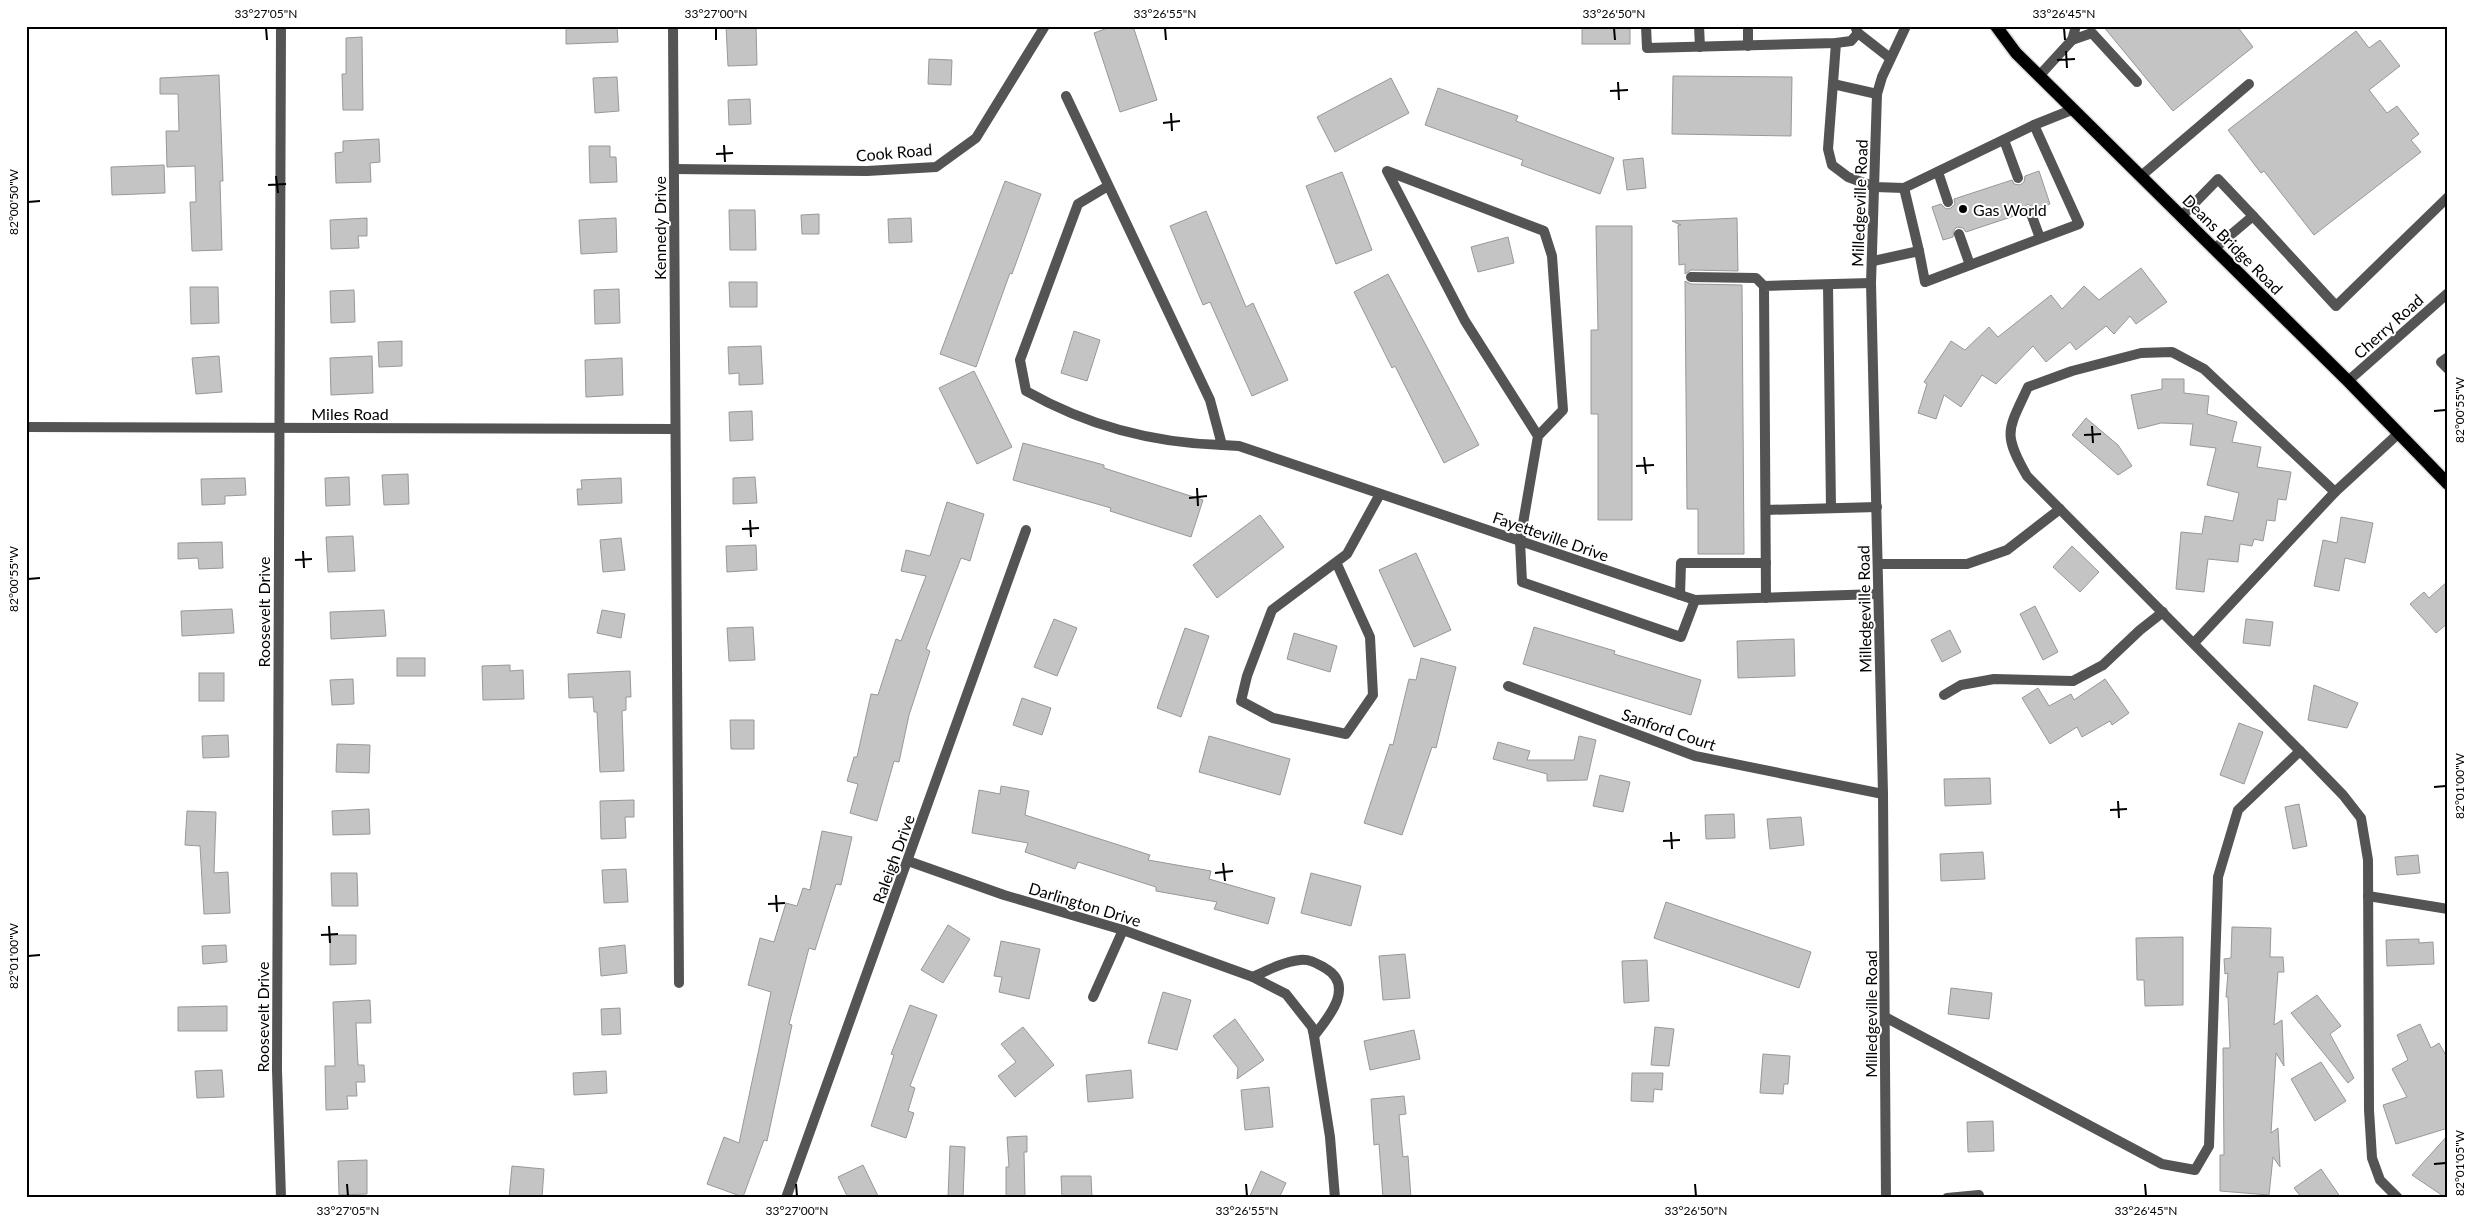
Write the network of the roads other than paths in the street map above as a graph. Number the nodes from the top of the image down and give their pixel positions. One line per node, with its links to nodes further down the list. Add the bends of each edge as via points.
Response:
1 (281, 26): 53 (street, Roosevelt Drive)
2 (673, 26): 26 (street, Kennedy Drive)
3 (1046, 26): 26 (street, Cook Road, via 976,138 936,166 867,171)
4 (1646, 26): 15 (street, via 1647,48)
5 (1699, 26): 15 (street)
6 (1748, 26): 14 (street)
7 (1906, 26): 16 (street, Milledgeville Road)
8 (1996, 26): 17 (main road, Deans Bridge Road)
9 (2076, 26): 12 (street)
10 (1856, 30): 13 (street, via 1851,41); 16 (street)
11 (2094, 30): 12 (street); 18 (street)
12 (2072, 40): 17 (street)
13 (1836, 43): 14 (street); 19 (street)
14 (1748, 46): 15 (street)
15 (1700, 47)
16 (1890, 58): 21 (street, Milledgeville Road)
17 (2039, 76): 23 (main road, Deans Bridge Road)
18 (2137, 82)
19 (1833, 84): 21 (street); 31 (street, via 1828,149 1832,165 1848,177)
20 (2249, 84): 28 (street)
21 (1877, 94): 31 (street, Milledgeville Road)
22 (1066, 96): 30 (street)
23 (2074, 110): 24 (street); 28 (main road, Deans Bridge Road)
24 (2034, 125): 25 (street); 39 (street, via 2079,224)
25 (2004, 140): 27 (street); 29 (street)
26 (674, 168): 54 (street, Kennedy Drive)
27 (1938, 172): 32 (street); 34 (street)
28 (2141, 176): 36 (main road, Deans Bridge Road)
29 (2018, 178)
30 (1108, 186): 57 (street, via 1210,400); 57 (street, Fayetteville Drive, via 1078,204 1020,360 1026,391 1054,407 1110,428 1186,444)
31 (1876, 187): 32 (street); 42 (street, Milledgeville Road)
32 (1904, 188): 41 (street)
33 (2448, 198): 37 (street, via 2336,306)
34 (1948, 202)
35 (2030, 211): 39 (street)
36 (2182, 216): 37 (street, via 2218,179); 40 (main road, Deans Bridge Road)
37 (2253, 216): 40 (street)
38 (1959, 234): 43 (street)
39 (2040, 238): 43 (street)
40 (2214, 249): 51 (main road, Deans Bridge Road)
41 (1918, 251): 42 (street); 43 (street, via 1926,282)
42 (1873, 261): 45 (street, Milledgeville Road)
43 (1970, 265)
44 (1691, 277): 47 (street, via 1756,278)
45 (1871, 283): 46 (street); 61 (street, Milledgeville Road)
46 (1828, 285): 47 (street); 62 (street)
47 (1764, 286): 64 (street)
48 (2448, 293): 51 (street, Cherry Road)
49 (2448, 357): 50 (street, via 2442,362)
50 (2448, 369)
51 (2348, 381): 55 (main road, Deans Bridge Road)
52 (26, 427): 53 (street, Miles Road)
53 (279, 428): 54 (street, Miles Road); 89 (street, Roosevelt Drive, via 277,1070)
54 (674, 429): 85 (street, Kennedy Drive)
55 (2399, 433): 58 (main road, Deans Bridge Road); 59 (street)
56 (1538, 436): 56 (street, via 1465,321 1387,171 1544,231 1552,256 1563,410); 66 (street)
57 (1222, 446): 60 (street, Fayetteville Drive, via 1239,446)
58 (2448, 484)
59 (2335, 492): 63 (street, via 2204,369 2172,352 2141,353 2072,371 2028,387 2008,432 2015,456 2028,476); 75 (street)
60 (1380, 494): 66 (street, Fayetteville Drive); 67 (street, via 1346,554)
61 (1877, 507): 62 (street); 69 (street, Milledgeville Road)
62 (1831, 508): 64 (street)
63 (2060, 509): 69 (street, via 2007,550 1967,564); 74 (street)
64 (1766, 510): 68 (street)
65 (1026, 530): 80 (street, Raleigh Drive)
66 (1520, 541): 71 (street, Fayetteville Drive); 73 (street, via 1522,582 1617,616 1681,637)
67 (1336, 562): 67 (street, via 1272,610 1241,701 1273,718 1346,734 1373,694 1370,637)
68 (1766, 563): 71 (street, via 1681,563); 72 (street)
69 (1878, 564): 70 (street, Milledgeville Road)
70 (1878, 594): 72 (street, Fayetteville Drive); 79 (street, Milledgeville Road)
71 (1680, 595): 73 (street, Fayetteville Drive)
72 (1766, 598): 73 (street, Fayetteville Drive)
73 (1695, 600)
74 (2163, 612): 75 (street); 77 (street, via 2103,665 2073,681 1994,679 1962,685)
75 (2194, 643): 78 (street)
76 (1508, 686): 79 (street, Sanford Court, via 1695,756)
77 (1944, 695)
78 (2300, 751): 81 (street, via 2361,818 2368,860); 87 (street, via 2238,810 2218,877 2209,1146 2195,1170 2162,1164)
79 (1883, 794): 87 (street, Milledgeville Road)
80 (908, 860): 83 (street, Darlington Drive, via 1004,895); 90 (street, Raleigh Drive)
81 (2368, 896): 82 (street); 95 (street, via 2368,1110 2372,1158 2380,1180)
82 (2448, 909)
83 (1123, 930): 84 (street, Darlington Drive); 86 (street)
84 (1253, 977): 88 (street, Darlington Drive, via 1286,994 1312,1027); 88 (street, via 1300,960 1312,961 1329,970 1338,982 1339,996 1335,1009)
85 (679, 983)
86 (1093, 997)
87 (1885, 1017): 92 (street, Milledgeville Road)
88 (1314, 1036): 91 (street, Darlington Drive, via 1330,1137)
89 (281, 1198)
90 (786, 1198)
91 (1335, 1198)
92 (1886, 1198)
93 (1947, 1198): 94 (street, via 1979,1195)
94 (1979, 1198)
95 (2398, 1198)

